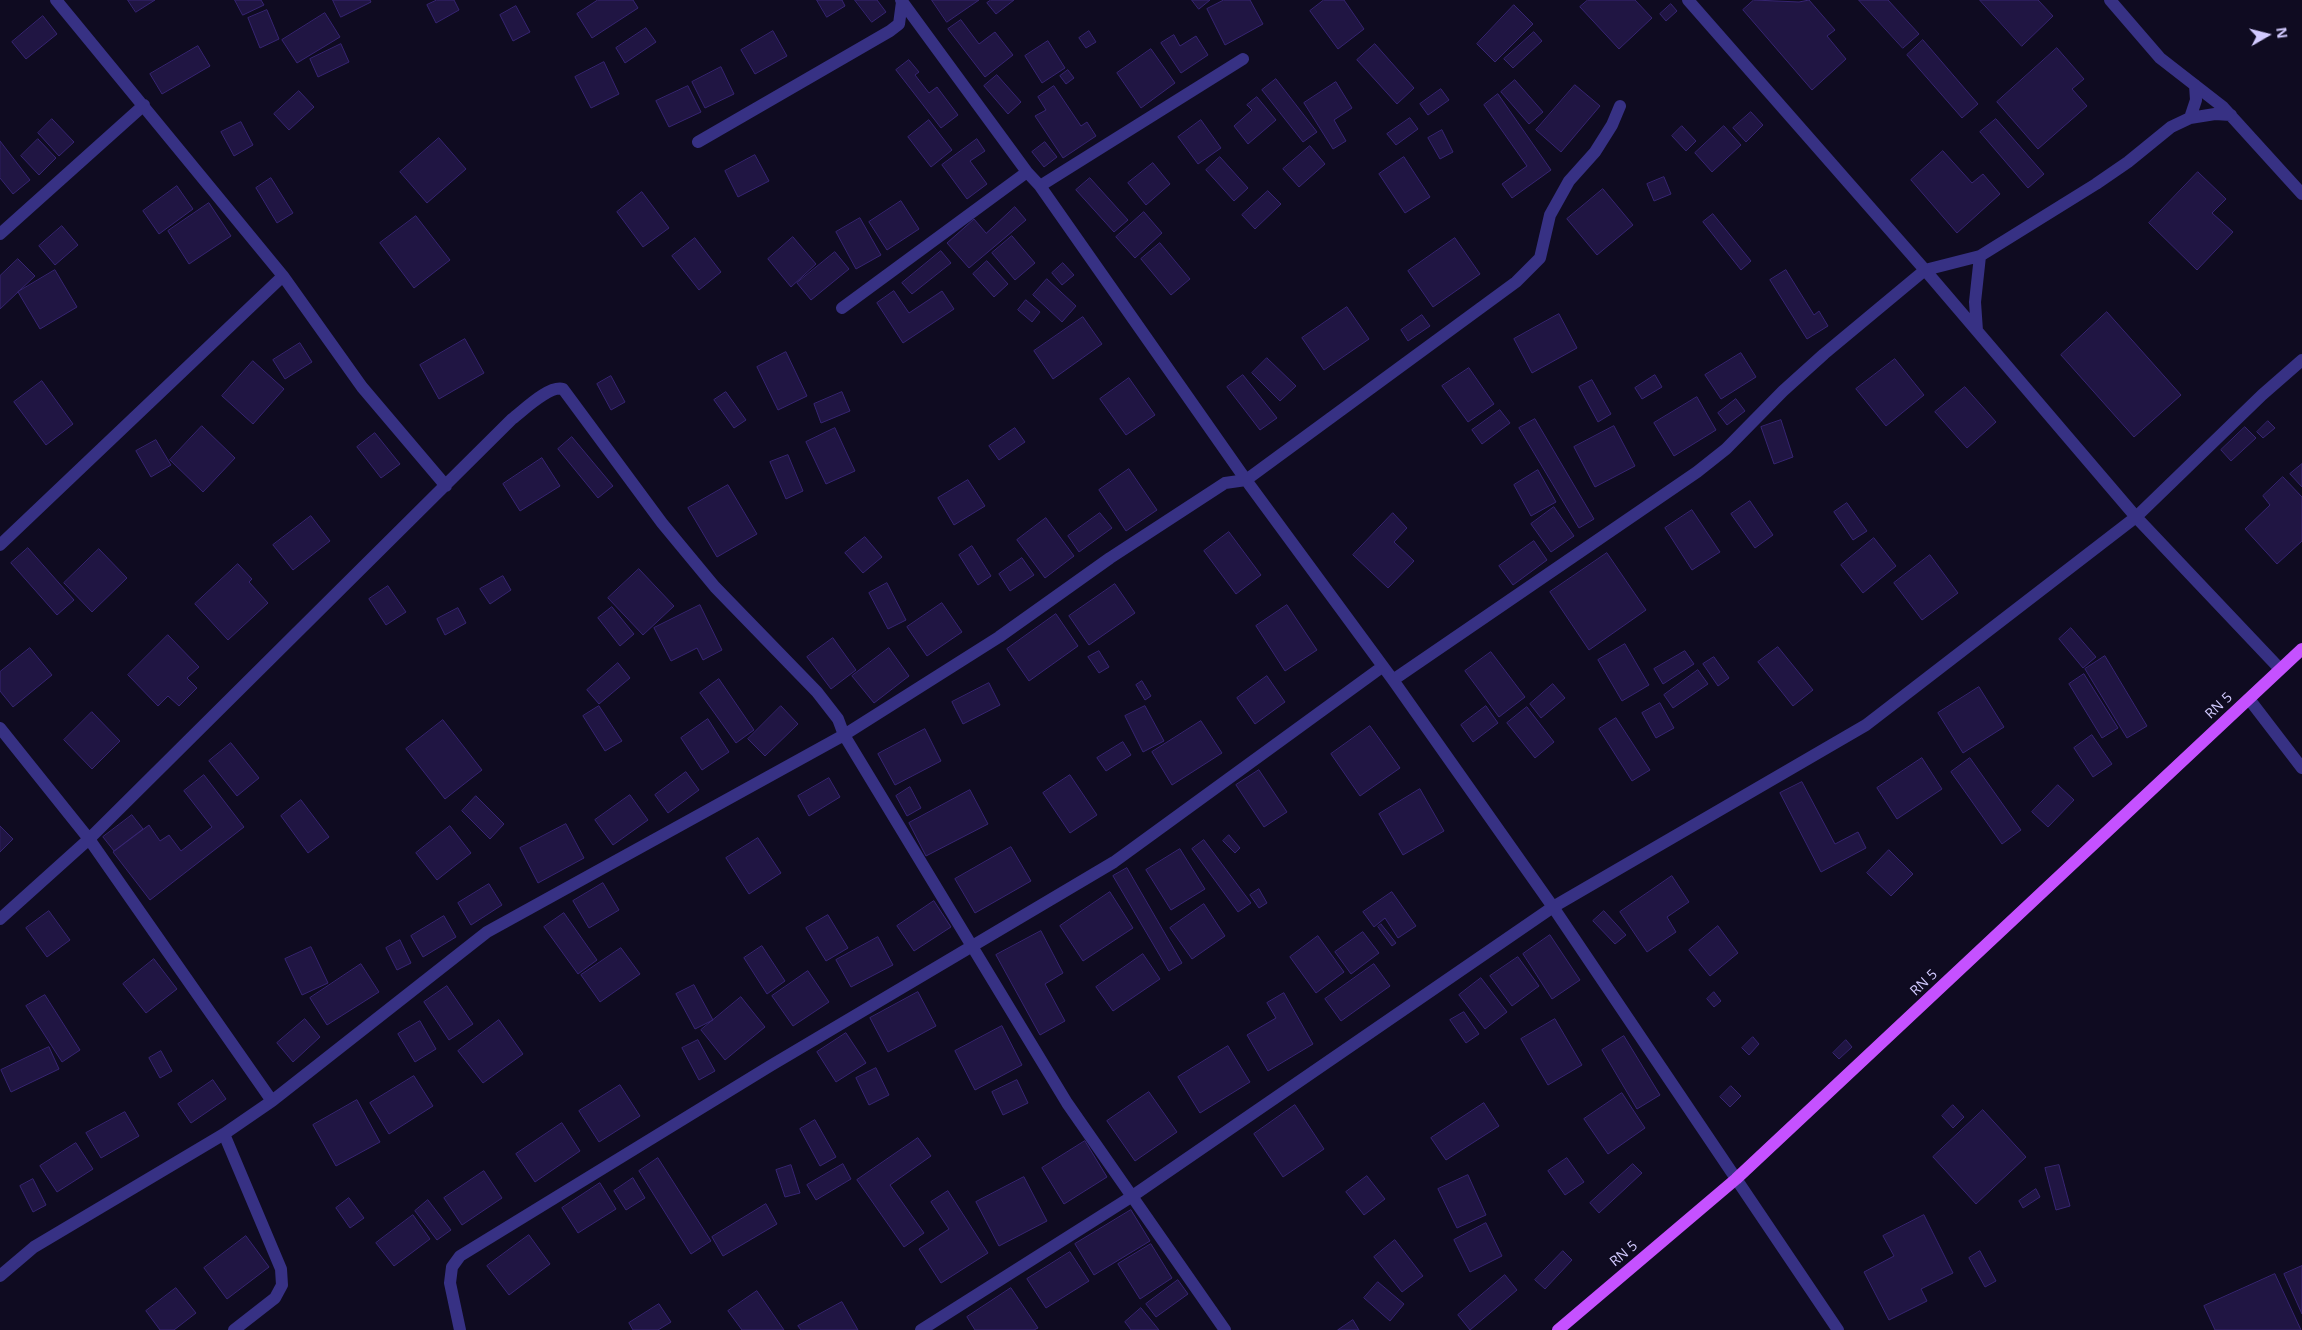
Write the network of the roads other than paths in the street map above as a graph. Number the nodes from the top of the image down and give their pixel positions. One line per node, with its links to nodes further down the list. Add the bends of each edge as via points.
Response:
1 (56, 0): 7 (street)
2 (1688, 0): 17 (street)
3 (2110, 0): 6 (street, via 2160,58)
4 (902, 1): 11 (street, via 899,24 890,32); 12 (street)
5 (1243, 59): 13 (street)
6 (2195, 85): 9 (street); 10 (street, via 2196,100)
7 (144, 105): 15 (street); 18 (street)
8 (1620, 106): 22 (street, via 1595,152 1569,181 1550,215 1540,258 1516,282)
9 (2231, 115): 10 (street); 14 (street)
10 (2190, 118): 16 (street, via 2171,127 2096,184)
11 (698, 142)
12 (1027, 172): 13 (street); 19 (street)
13 (1040, 186): 22 (street)
14 (2302, 194)
15 (0, 234)
16 (1980, 256): 17 (street); 20 (street, via 1975,302)
17 (1925, 270): 20 (street); 29 (street, via 1824,354 1726,449 1697,472)
18 (283, 276): 23 (street, via 362,386); 25 (street)
19 (842, 308)
20 (1977, 331): 24 (street)
21 (2302, 360): 24 (street)
22 (1246, 480): 27 (street); 32 (street, via 1225,483 1110,558 999,637)
23 (446, 486): 32 (street, via 512,419 546,393 563,389 662,523 715,587 817,692 838,719); 34 (street)
24 (2136, 517): 28 (street); 35 (street, via 1866,725)
25 (0, 545)
26 (2302, 649): 28 (main road, RN 5 / RN 5)
27 (1382, 667): 29 (street); 37 (street, via 1114,862)
28 (2280, 669): 30 (main road, RN 5 / RN 5)
29 (1393, 680): 35 (street)
30 (2249, 699): 33 (street); 40 (main road, RN 5 / RN 5)
31 (0, 728): 34 (street)
32 (844, 735): 37 (street); 38 (street, via 487,932)
33 (2302, 768)
34 (89, 839): 36 (street); 38 (street)
35 (1553, 907): 40 (street); 41 (street)
36 (0, 919)
37 (971, 945): 41 (street, via 1067,1103); 44 (street, via 460,1256 452,1267 450,1283)
38 (272, 1101): 39 (street)
39 (224, 1134): 42 (street, via 34,1247); 43 (street, via 281,1269 282,1285 275,1298)
40 (1736, 1179): 47 (main road, RN 5 / RN 5); 48 (street)
41 (1131, 1197): 45 (street); 46 (street)
42 (0, 1276)
43 (234, 1330)
44 (460, 1330)
45 (921, 1330)
46 (1225, 1330)
47 (1558, 1330)
48 (1838, 1330)

